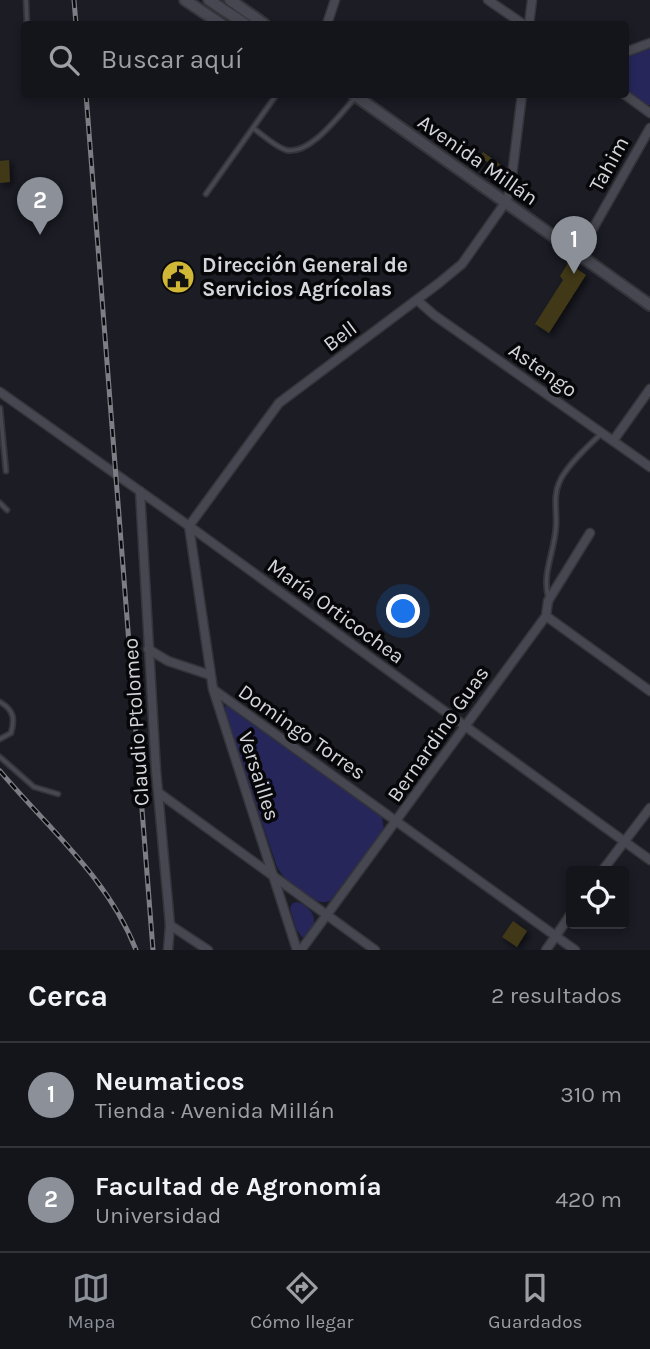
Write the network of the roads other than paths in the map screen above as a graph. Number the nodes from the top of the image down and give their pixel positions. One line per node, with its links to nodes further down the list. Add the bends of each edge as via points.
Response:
1 (26, 0): 8 (lane)
2 (185, 0): 9 (main road)
3 (209, 0): 10 (main road)
4 (230, 0): 11 (main road)
5 (335, 0): 12 (street)
6 (488, 0): 13 (street)
7 (532, 0): 14 (street)
8 (27, 21)
9 (216, 21)
10 (240, 21)
11 (260, 21)
12 (328, 21)
13 (519, 21)
14 (529, 21)
15 (650, 43): 16 (street)
16 (629, 51)
17 (274, 98): 23 (lane)
18 (353, 98): 23 (lane, via 304,148 285,149)
19 (358, 98): 26 (main road, Avenida Millán)
20 (522, 98): 26 (street, Bell, via 512,182)
21 (629, 98): 22 (street)
22 (650, 113)
23 (253, 128): 25 (lane)
24 (650, 128): 27 (street, Tahim)
25 (206, 194)
26 (505, 203): 27 (main road, Avenida Millán); 28 (street, Bell, via 462,264)
27 (578, 255): 29 (main road, Avenida Millán)
28 (417, 300): 33 (street, Astengo); 40 (street, Bell, via 279,403)
29 (650, 306)
30 (650, 389): 34 (street)
31 (0, 392): 37 (street, María Orticochea)
32 (0, 408): 36 (lane)
33 (602, 433): 34 (street, Astengo); 42 (lane, via 556,489 555,540 547,571)
34 (613, 441): 35 (street, Astengo)
35 (650, 467)
36 (6, 471)
37 (140, 491): 40 (street, María Orticochea); 44 (street, Claudio Ptolomeo)
38 (0, 503): 39 (lane)
39 (7, 510)
40 (189, 526): 47 (street, Versailles); 51 (street, María Orticochea)
41 (590, 533): 42 (street, Bernardino Guas)
42 (549, 598): 43 (street, Bernardino Guas)
43 (546, 616): 49 (street); 51 (street, Bernardino Guas)
44 (148, 649): 45 (street); 46 (street, Claudio Ptolomeo)
45 (168, 660): 46 (street); 47 (street)
46 (150, 673): 54 (street, Claudio Ptolomeo)
47 (210, 675): 48 (street, Versailles)
48 (213, 689): 57 (street, Domingo Torres); 61 (street, Versailles)
49 (650, 691)
50 (0, 702): 52 (lane, via 13,714 14,723 11,733)
51 (465, 725): 57 (street, Bernardino Guas); 58 (street, María Orticochea)
52 (0, 739)
53 (0, 757): 55 (lane, via 34,787)
54 (159, 793): 61 (street); 64 (street, Claudio Ptolomeo)
55 (58, 794)
56 (650, 808): 58 (street)
57 (398, 821): 62 (street, Bernardino Guas); 65 (street, Domingo Torres)
58 (623, 841): 59 (street, María Orticochea); 60 (street)
59 (650, 860)
60 (606, 866)
61 (274, 875): 62 (street); 68 (street, Versailles)
62 (327, 915): 68 (street, Bernardino Guas); 69 (street)
63 (566, 921): 65 (street)
64 (170, 925): 66 (street, Claudio Ptolomeo); 67 (street)
65 (556, 936): 70 (street); 71 (street, Domingo Torres)
66 (168, 950)
67 (208, 950)
68 (299, 950)
69 (375, 950)
70 (546, 950)
71 (575, 950)

